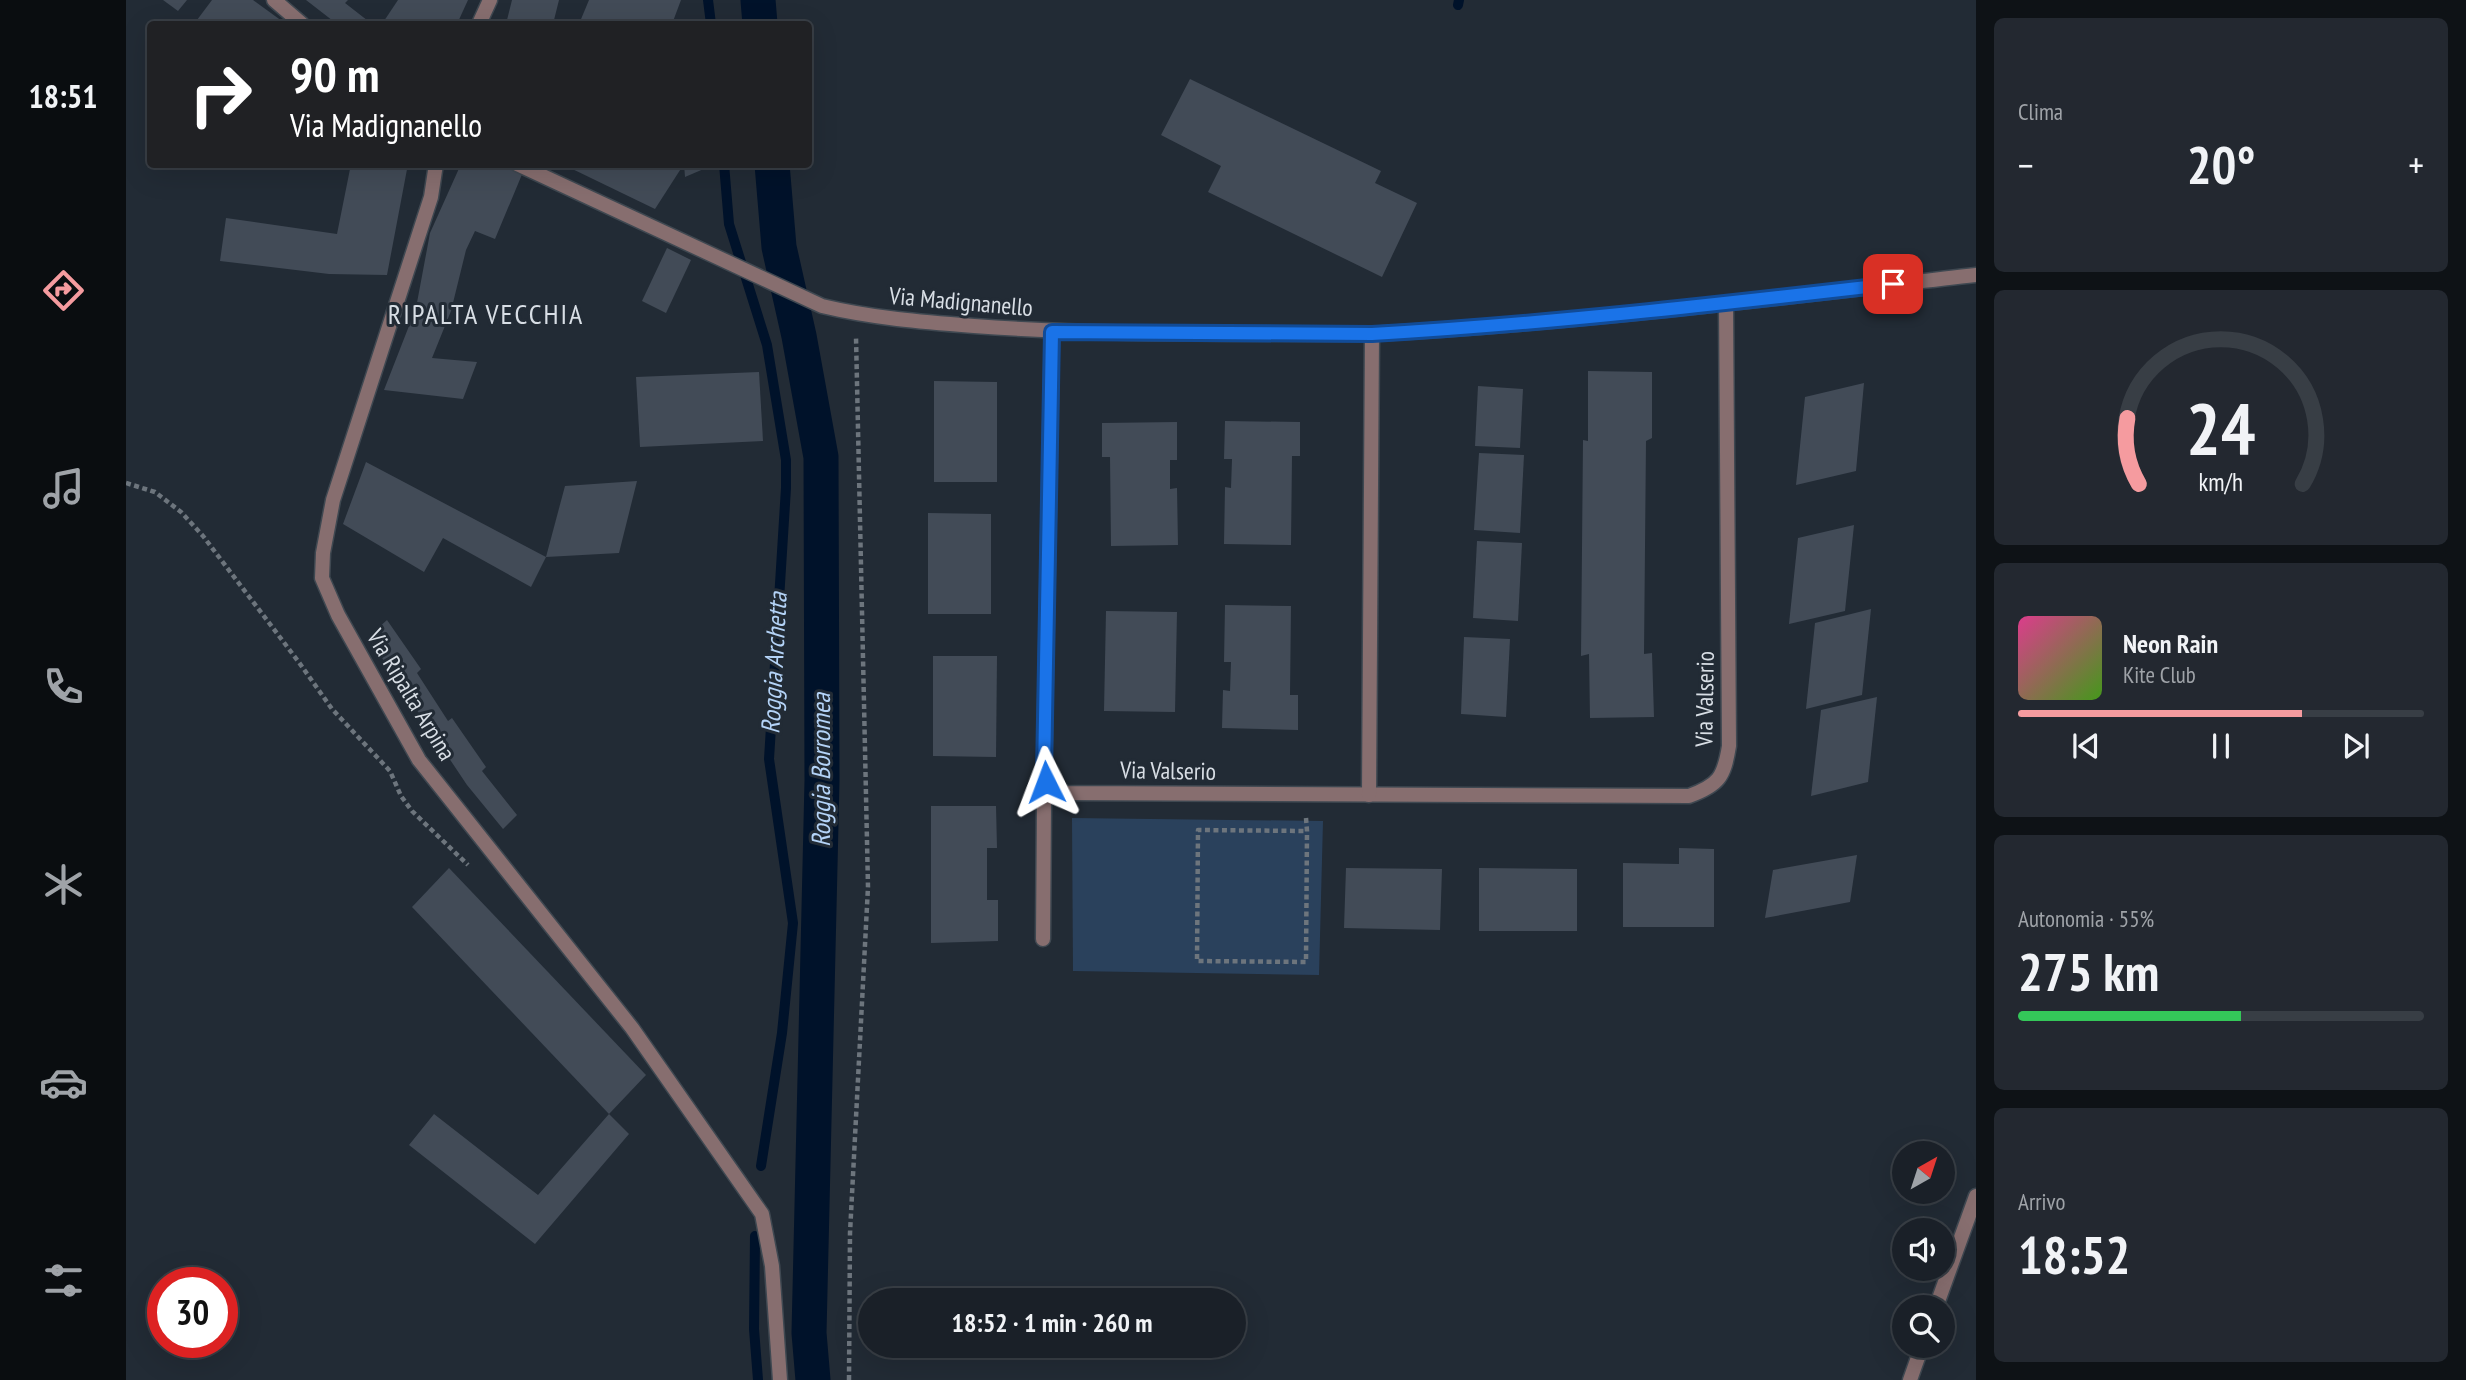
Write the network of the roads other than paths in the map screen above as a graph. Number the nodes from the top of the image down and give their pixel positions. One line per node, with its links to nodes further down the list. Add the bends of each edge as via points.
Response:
1 (274, 0): 3 (street)
2 (490, 0): 4 (street)
3 (298, 21)
4 (480, 21)
5 (435, 168): 17 (street, Via Ripalta Arpina, via 431,197 333,500 323,578 338,615 419,760 632,1028 762,1214 772,1266)
6 (526, 168): 9 (street, Via Madignanello, via 822,306 856,315)
7 (1976, 275): 8 (street, Via Madignanello)
8 (1726, 303): 10 (street, Via Madignanello); 12 (street, Via Valserio, via 1729,746 1726,768 1717,782 1689,796)
9 (1052, 332): 10 (street, Via Madignanello); 11 (street, via 1044,774)
10 (1372, 334): 12 (street)
11 (1052, 788): 12 (street, Via Valserio, via 1067,793); 13 (street, via 1044,803)
12 (1368, 795)
13 (1043, 939)
14 (1976, 1196): 15 (street)
15 (1940, 1295)
16 (1918, 1358): 18 (street)
17 (780, 1380)
18 (1910, 1380)

